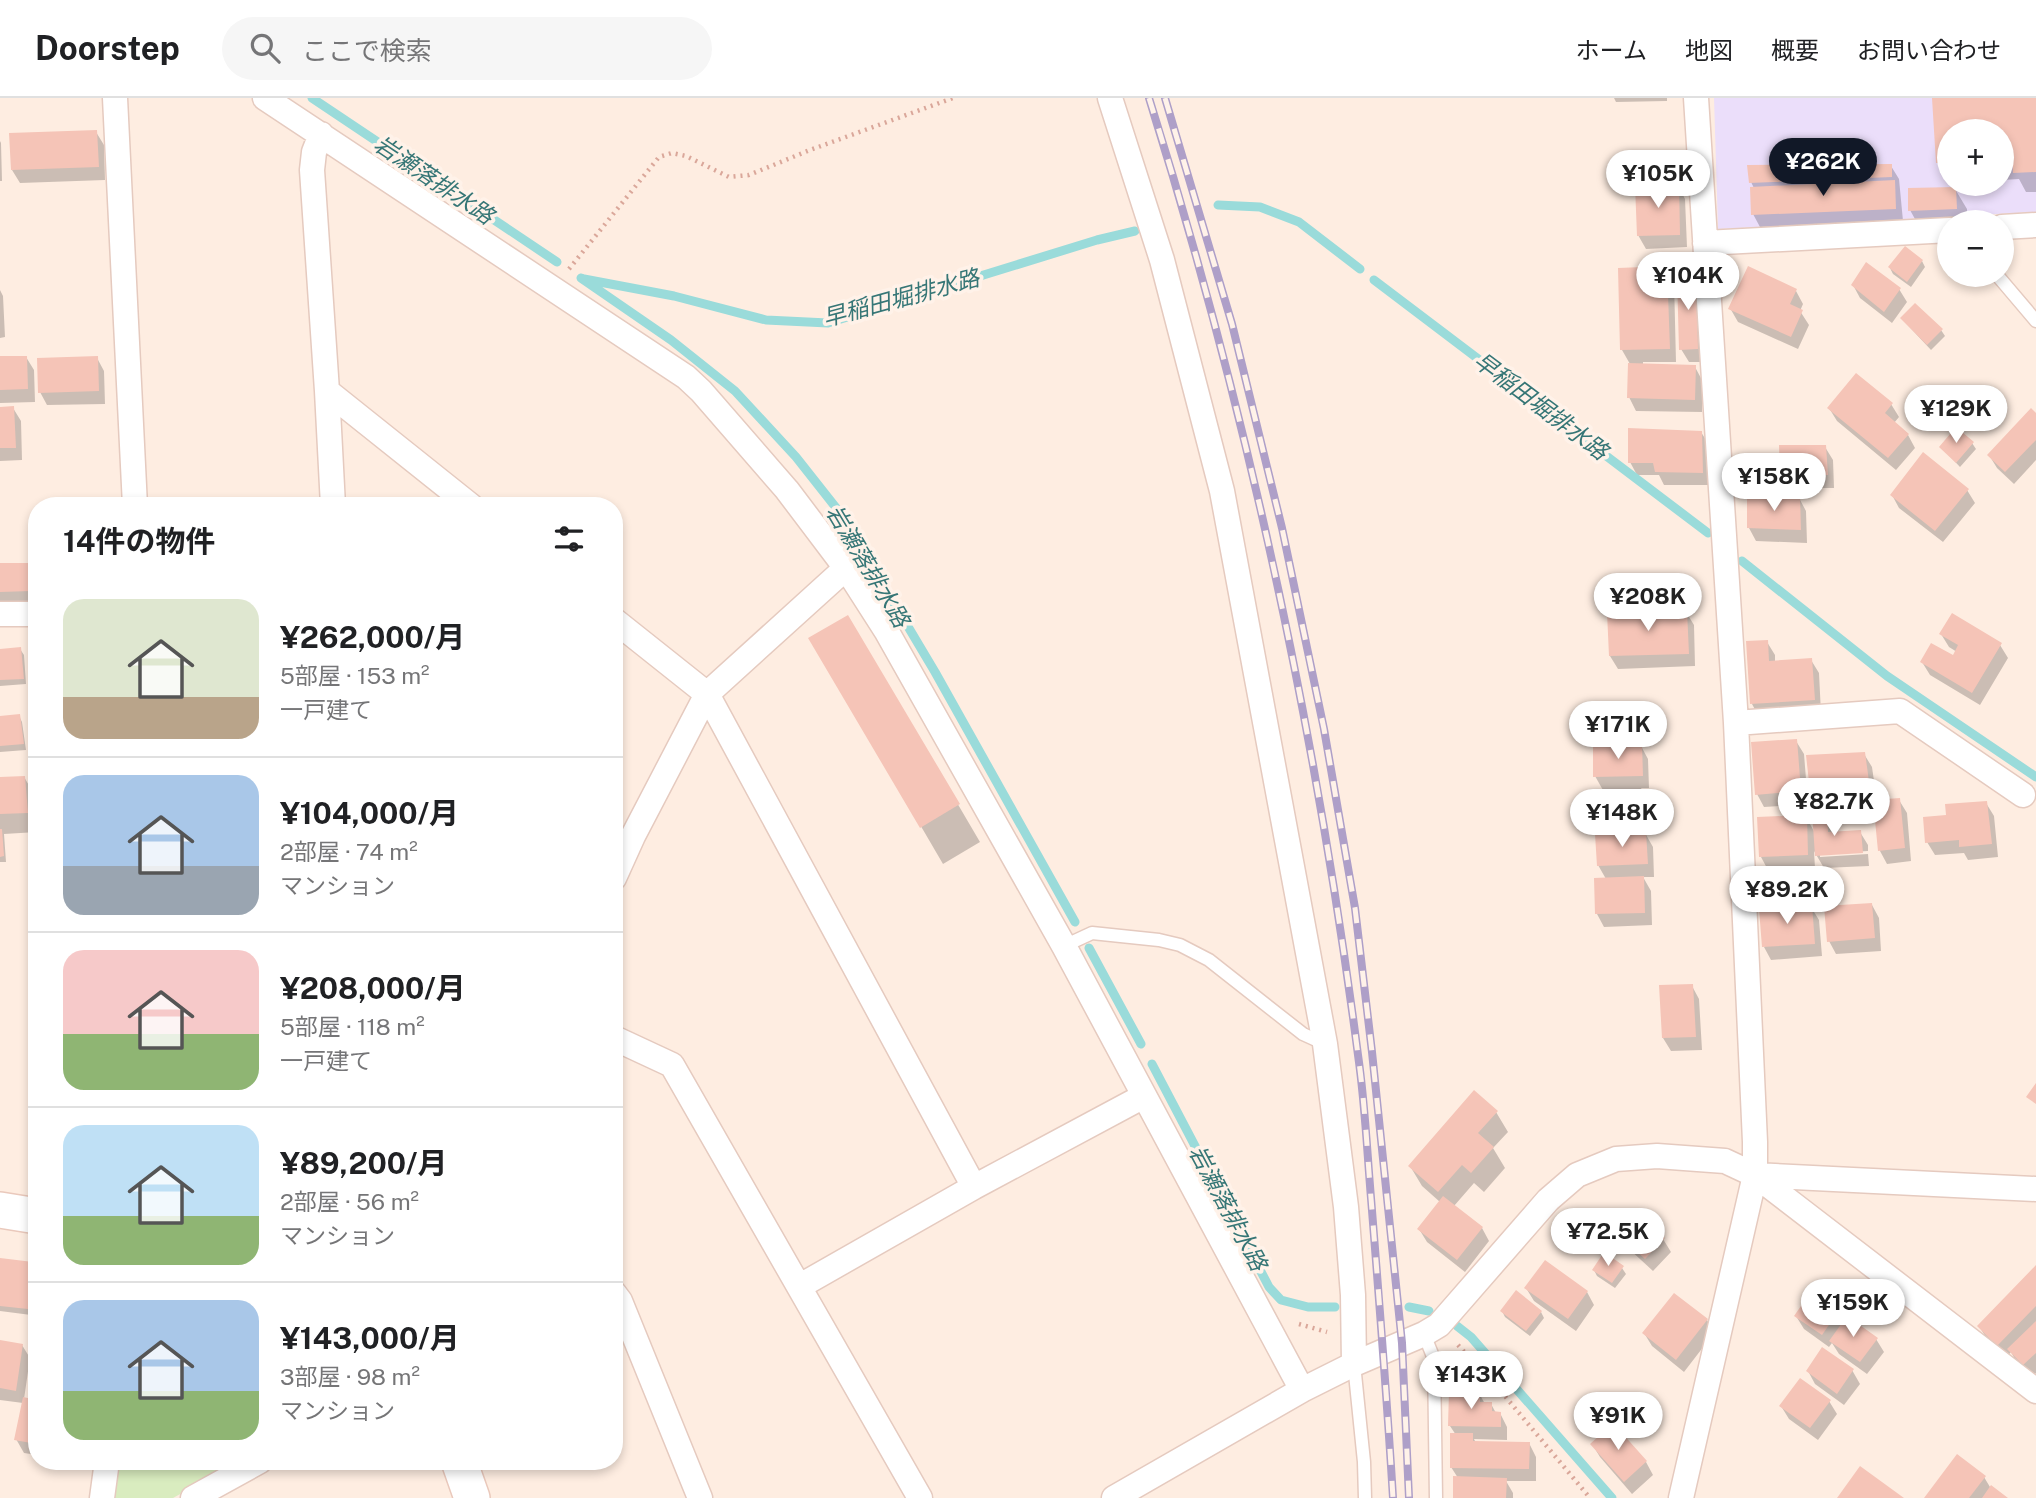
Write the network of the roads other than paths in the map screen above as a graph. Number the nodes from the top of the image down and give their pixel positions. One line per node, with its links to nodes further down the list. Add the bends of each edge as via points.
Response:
1 (115, 98): 13 (street)
2 (265, 98): 5 (street)
3 (1110, 98): 26 (street, via 1162,260 1222,491)
4 (1696, 98): 9 (street)
5 (321, 134): 12 (street, via 312,170); 16 (street, via 701,391 787,490)
6 (2036, 225): 7 (street)
7 (2014, 226)
8 (1937, 231): 9 (street)
9 (1705, 243): 21 (street)
10 (2007, 287): 11 (lane)
11 (2036, 321)
12 (327, 391): 14 (street); 15 (street)
13 (135, 497)
14 (333, 497)
15 (460, 497)
16 (846, 568): 20 (street); 24 (street, via 887,632)
17 (0, 614): 18 (street)
18 (28, 614)
19 (623, 627): 20 (street)
20 (707, 694): 23 (street); 29 (street)
21 (1736, 723): 22 (street, via 1900,711); 28 (street)
22 (2023, 795)
23 (624, 832)
24 (1064, 946): 26 (lane, via 1093,933 1180,945 1209,960 1303,1034); 27 (street)
25 (623, 1042): 33 (street, via 672,1065)
26 (1325, 1044): 36 (street, via 1346,1207)
27 (1144, 1096): 29 (street); 37 (street)
28 (1755, 1175): 30 (street); 35 (street, via 1725,1161 1657,1156 1616,1159 1577,1175 1548,1200); 38 (street); 50 (street)
29 (974, 1187): 33 (street)
30 (2036, 1189)
31 (0, 1210): 32 (street)
32 (28, 1215)
33 (800, 1286): 46 (street)
34 (623, 1306): 45 (street)
35 (1432, 1330): 36 (street); 49 (lane)
36 (1354, 1364): 37 (street); 48 (lane)
37 (1302, 1390): 47 (street)
38 (2036, 1391)
39 (106, 1470): 42 (street)
40 (244, 1470): 43 (street)
41 (462, 1470): 44 (street)
42 (102, 1498)
43 (193, 1498)
44 (472, 1498)
45 (700, 1498)
46 (920, 1498)
47 (1114, 1498)
48 (1365, 1498)
49 (1436, 1498)
50 (1681, 1498)

